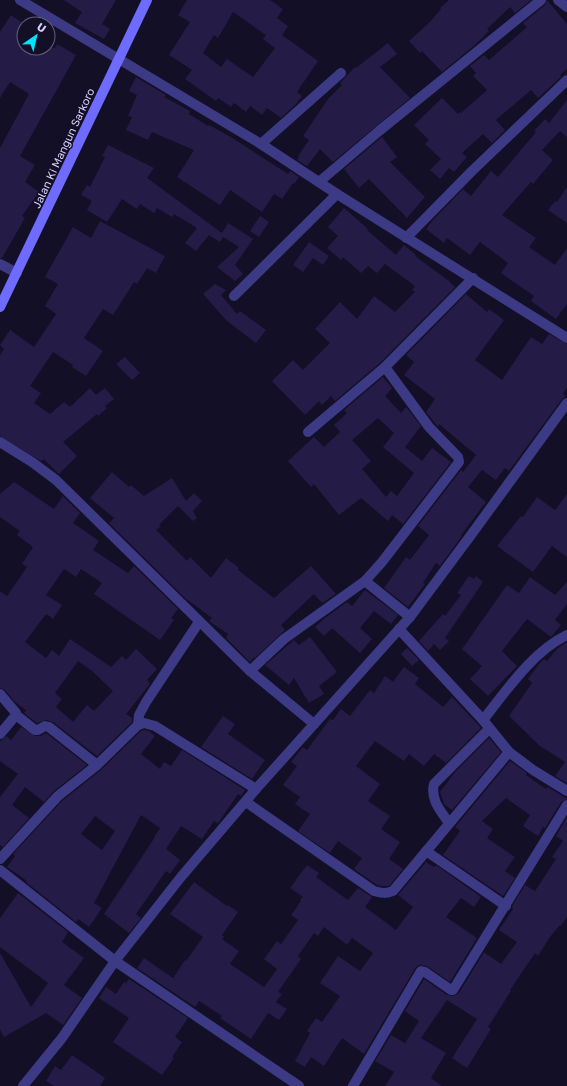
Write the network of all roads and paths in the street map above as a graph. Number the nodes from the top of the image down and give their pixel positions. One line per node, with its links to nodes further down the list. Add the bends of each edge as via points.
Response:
1 (20, 0): 6 (street)
2 (146, 0): 6 (main road, Jalan Ki Mangun Sarkoro)
3 (541, 0): 10 (street)
4 (558, 0): 5 (street)
5 (567, 7)
6 (119, 59): 9 (street); 14 (main road, Jalan Ki Mangun Sarkoro)
7 (341, 73): 9 (street)
8 (567, 80): 12 (street)
9 (261, 144): 10 (street)
10 (319, 182): 11 (street)
11 (337, 194): 12 (street); 16 (street)
12 (406, 238): 15 (street)
13 (0, 264): 14 (street)
14 (17, 273): 17 (main road, Jalan Ki Mangun Sarkoro)
15 (473, 278): 18 (street); 19 (street)
16 (234, 296)
17 (0, 307)
18 (567, 338)
19 (385, 367): 21 (street); 23 (street, via 429,427 459,459)
20 (567, 402): 24 (street)
21 (308, 432)
22 (0, 442): 25 (street, via 56,480)
23 (365, 581): 24 (street); 28 (street, via 284,639)
24 (410, 616): 26 (street)
25 (199, 622): 28 (street); 33 (street, via 146,702 139,715)
26 (398, 629): 31 (street); 32 (street)
27 (567, 635): 31 (street, via 543,650 528,665)
28 (250, 671): 32 (street)
29 (0, 694): 30 (street, via 14,709)
30 (16, 715): 35 (street); 37 (street, via 35,730 49,727)
31 (483, 720): 34 (street)
32 (314, 724): 38 (street)
33 (138, 725): 37 (street); 38 (street, via 144,723 155,726)
34 (490, 728): 36 (street); 42 (street, via 434,784 433,799)
35 (0, 734)
36 (509, 752): 39 (street); 42 (street)
37 (97, 765): 44 (street, via 58,796)
38 (256, 789): 40 (street)
39 (567, 791)
40 (246, 802): 43 (street, via 380,893 392,891); 47 (street, via 181,877)
41 (567, 805): 46 (street)
42 (449, 824): 43 (street)
43 (426, 851): 46 (street)
44 (0, 859)
45 (0, 870): 47 (street)
46 (506, 906): 50 (street, via 454,990 421,971)
47 (114, 961): 48 (street, via 62,1038); 49 (street)
48 (23, 1086)
49 (300, 1086)
50 (353, 1086)

